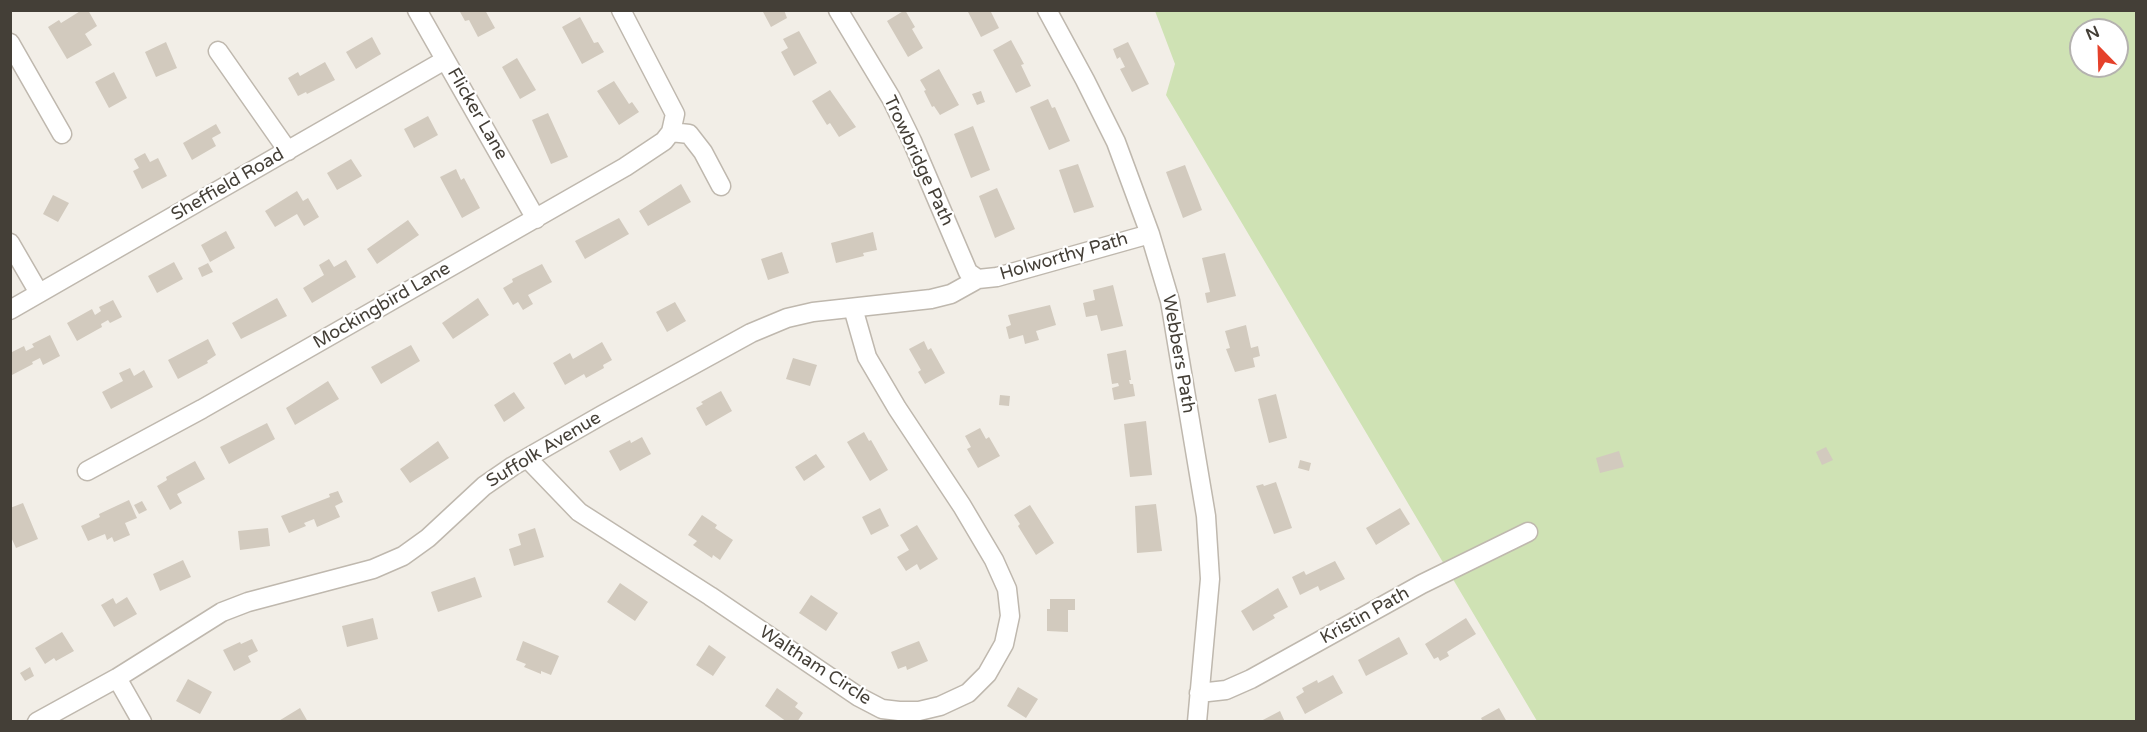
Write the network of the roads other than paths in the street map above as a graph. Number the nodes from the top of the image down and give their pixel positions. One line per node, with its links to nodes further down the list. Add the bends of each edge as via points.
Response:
1 (417, 10): 7 (street, Flicker Lane)
2 (621, 10): 8 (street, via 675,114)
3 (838, 10): 15 (street, Trowbridge Path, via 891,98 968,272)
4 (1047, 10): 13 (street, Webbers Path, via 1116,142)
5 (10, 43): 9 (street)
6 (218, 51): 10 (street)
7 (445, 60): 10 (street, Sheffield Road); 12 (street, Flicker Lane)
8 (671, 132): 11 (street, via 689,134); 12 (street, Mockingbird Lane, via 635,160)
9 (62, 134)
10 (288, 151): 16 (street, Sheffield Road)
11 (722, 186)
12 (536, 219): 20 (street, Mockingbird Lane, via 202,410)
13 (1150, 234): 15 (street, Holworthy Path); 23 (street, Webbers Path, via 1170,301 1206,516 1210,579)
14 (10, 243): 16 (street)
15 (978, 279): 17 (street, Suffolk Avenue, via 932,299)
16 (39, 293): 18 (street, Sheffield Road)
17 (853, 308): 19 (street, Suffolk Avenue, via 787,318 751,333); 19 (street, Waltham Circle, via 867,357 962,506 1007,590 1010,616 1004,644 987,674 968,693 940,706 899,711 882,709 859,698 579,512)
18 (10, 310)
19 (527, 458): 22 (street, Suffolk Avenue, via 484,486 403,556 373,569 222,612)
20 (87, 471)
21 (1528, 532): 23 (street, Kristin Path, via 1422,584 1251,679 1226,690)
22 (117, 678): 24 (street, Suffolk Avenue); 25 (street)
23 (1199, 693): 26 (street, Webbers Path)
24 (37, 722)
25 (142, 722)
26 (1197, 722)

